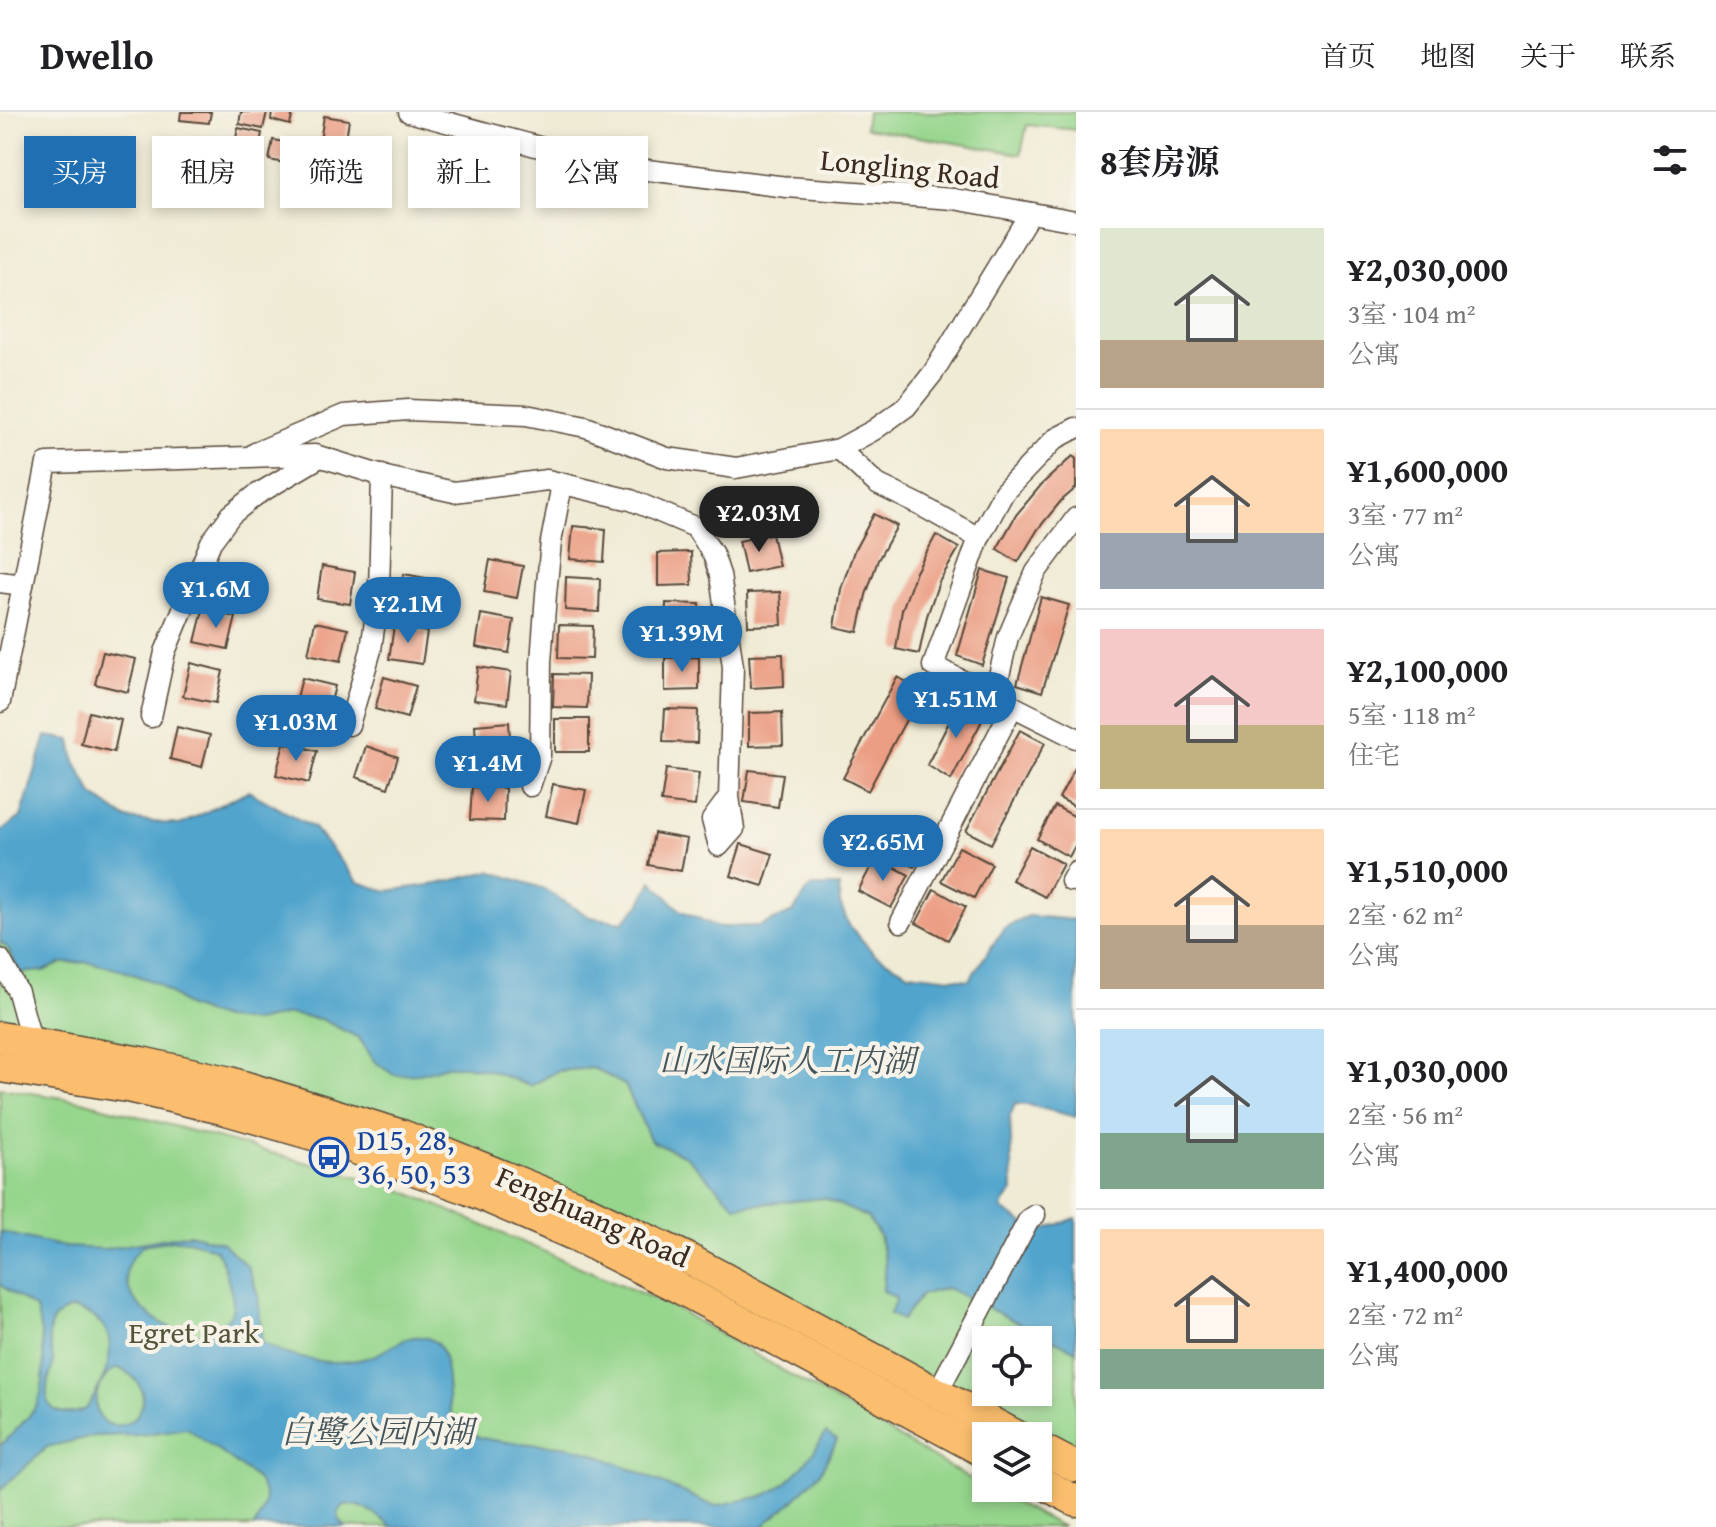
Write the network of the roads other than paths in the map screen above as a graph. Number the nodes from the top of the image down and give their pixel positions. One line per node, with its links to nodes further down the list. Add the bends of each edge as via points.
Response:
1 (409, 112): 2 (street, Longling Road, via 606,165 787,187 954,199)
2 (1030, 213): 3 (street, Longling Road); 5 (street, via 933,373 906,407)
3 (1076, 221)
4 (1076, 428): 11 (street, via 1055,439 1004,492)
5 (839, 449): 6 (street, via 736,468 667,458 586,427 526,415 408,410 344,415); 11 (street, via 877,484)
6 (244, 457): 7 (street); 13 (street, via 47,463)
7 (320, 457): 8 (street); 16 (street, via 256,495 231,515 211,542 165,652)
8 (382, 475): 9 (street, via 454,492 547,480); 17 (street, via 379,591 371,650)
9 (562, 484): 19 (street, via 546,594 540,756); 20 (street, via 631,500 695,527 713,554 733,667)
10 (1076, 518): 14 (street, via 1036,572 1008,637)
11 (979, 538): 14 (street, via 933,666)
12 (0, 582): 13 (street)
13 (23, 585): 15 (street)
14 (1004, 701): 18 (street); 21 (street)
15 (0, 702)
16 (151, 717)
17 (349, 725)
18 (1076, 738)
19 (530, 786)
20 (729, 797)
21 (901, 922)
22 (0, 959): 24 (street, via 18,992)
23 (0, 1037): 24 (highway, Fenghuang Road)
24 (32, 1043): 27 (highway, Fenghuang Road, via 230,1082 402,1135 575,1205 687,1258)
25 (0, 1067): 29 (highway, Fenghuang Road, via 127,1087 226,1110 465,1188 677,1287)
26 (1032, 1217): 27 (street)
27 (937, 1393): 28 (highway, Fenghuang Road)
28 (991, 1422)
29 (972, 1445)
30 (1052, 1454): 31 (highway)
31 (1076, 1467)
32 (1052, 1488): 33 (highway)
33 (1076, 1501)

